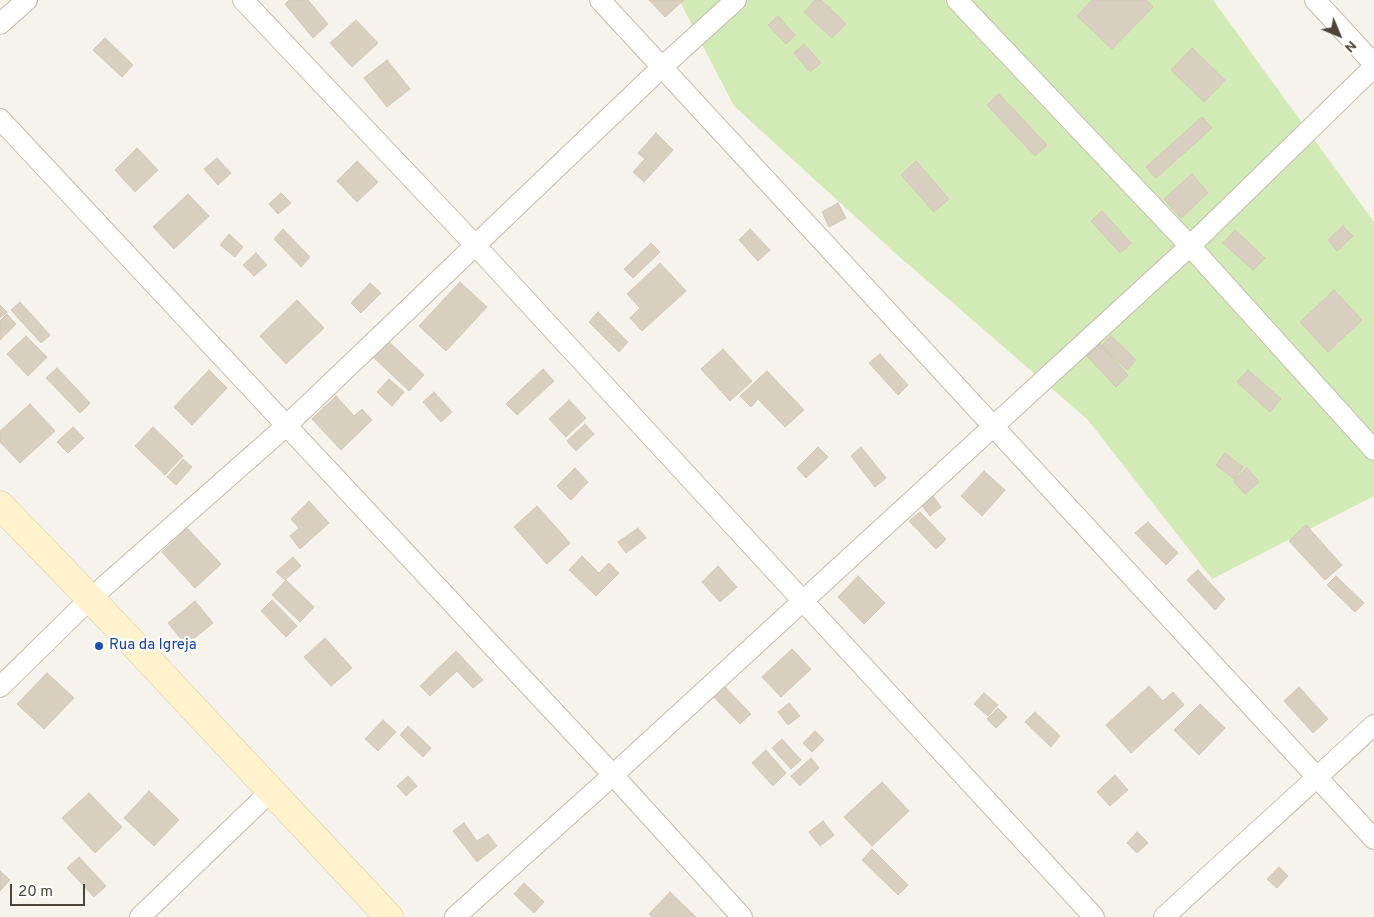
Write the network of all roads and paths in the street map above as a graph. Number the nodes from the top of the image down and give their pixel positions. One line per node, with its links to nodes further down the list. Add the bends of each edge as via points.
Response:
1 (27, 0): 7 (street)
2 (243, 0): 11 (street)
3 (600, 0): 9 (street)
4 (736, 0): 9 (street)
5 (957, 0): 12 (street)
6 (1315, 0): 8 (street)
7 (0, 24)
8 (1374, 65): 12 (street)
9 (661, 68): 11 (street); 14 (street)
10 (0, 119): 13 (street)
11 (476, 246): 13 (street); 18 (street)
12 (1190, 246): 14 (street); 15 (street)
13 (286, 426): 17 (street); 21 (street)
14 (992, 427): 18 (street); 22 (street)
15 (1374, 450)
16 (0, 505): 17 (street)
17 (90, 598): 19 (street); 23 (street)
18 (804, 602): 21 (street); 29 (street)
19 (0, 687)
20 (1374, 726): 22 (street)
21 (613, 776): 27 (street); 28 (street)
22 (1316, 777): 24 (street); 30 (street)
23 (271, 791): 25 (street); 26 (street)
24 (1374, 839)
25 (140, 917)
26 (388, 917)
27 (455, 917)
28 (742, 917)
29 (1094, 917)
30 (1164, 917)

